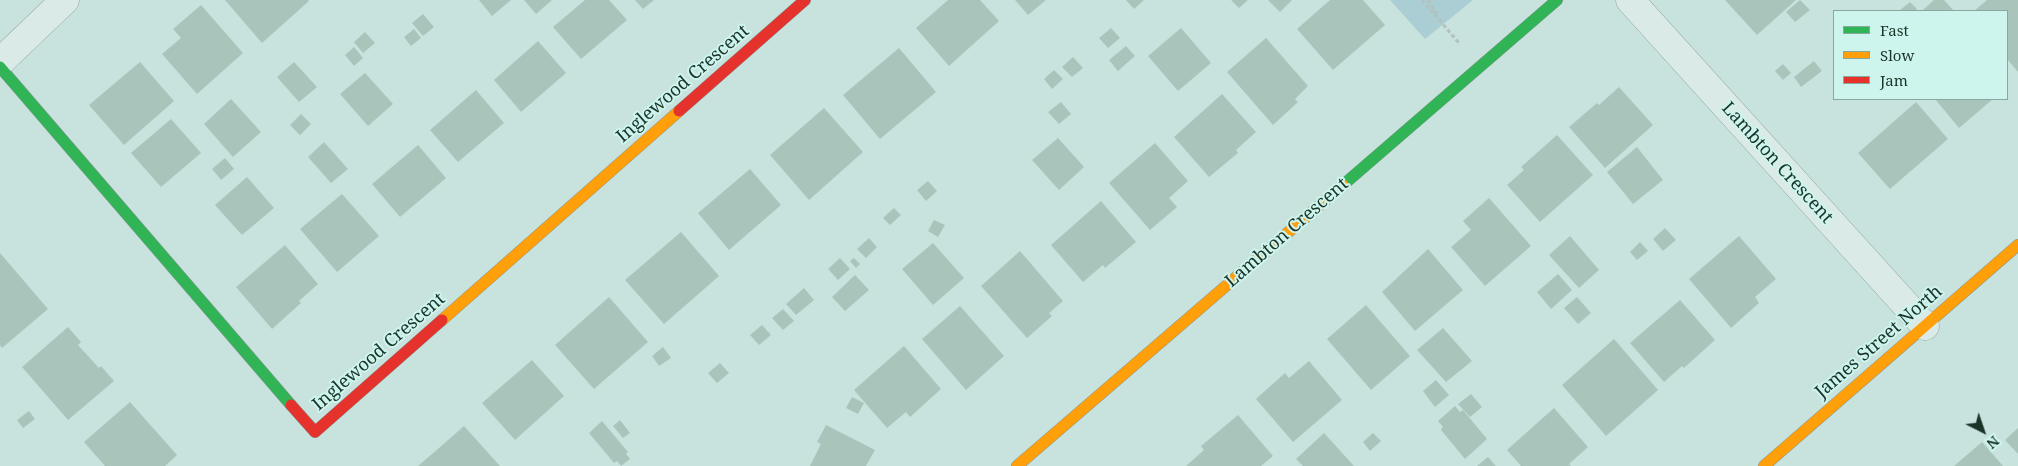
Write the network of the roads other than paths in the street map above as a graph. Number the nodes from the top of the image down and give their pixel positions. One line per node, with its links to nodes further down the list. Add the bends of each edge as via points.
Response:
1 (65, 0): 5 (street)
2 (805, 0): 6 (street, Inglewood Crescent, via 316,432)
3 (1557, 0): 9 (street, Lambton Crescent)
4 (1630, 0): 8 (street, Lambton Crescent)
5 (0, 62)
6 (0, 67)
7 (2018, 245): 8 (street, James Street North)
8 (1924, 326): 10 (street, James Street North)
9 (1017, 466)
10 (1764, 466)

